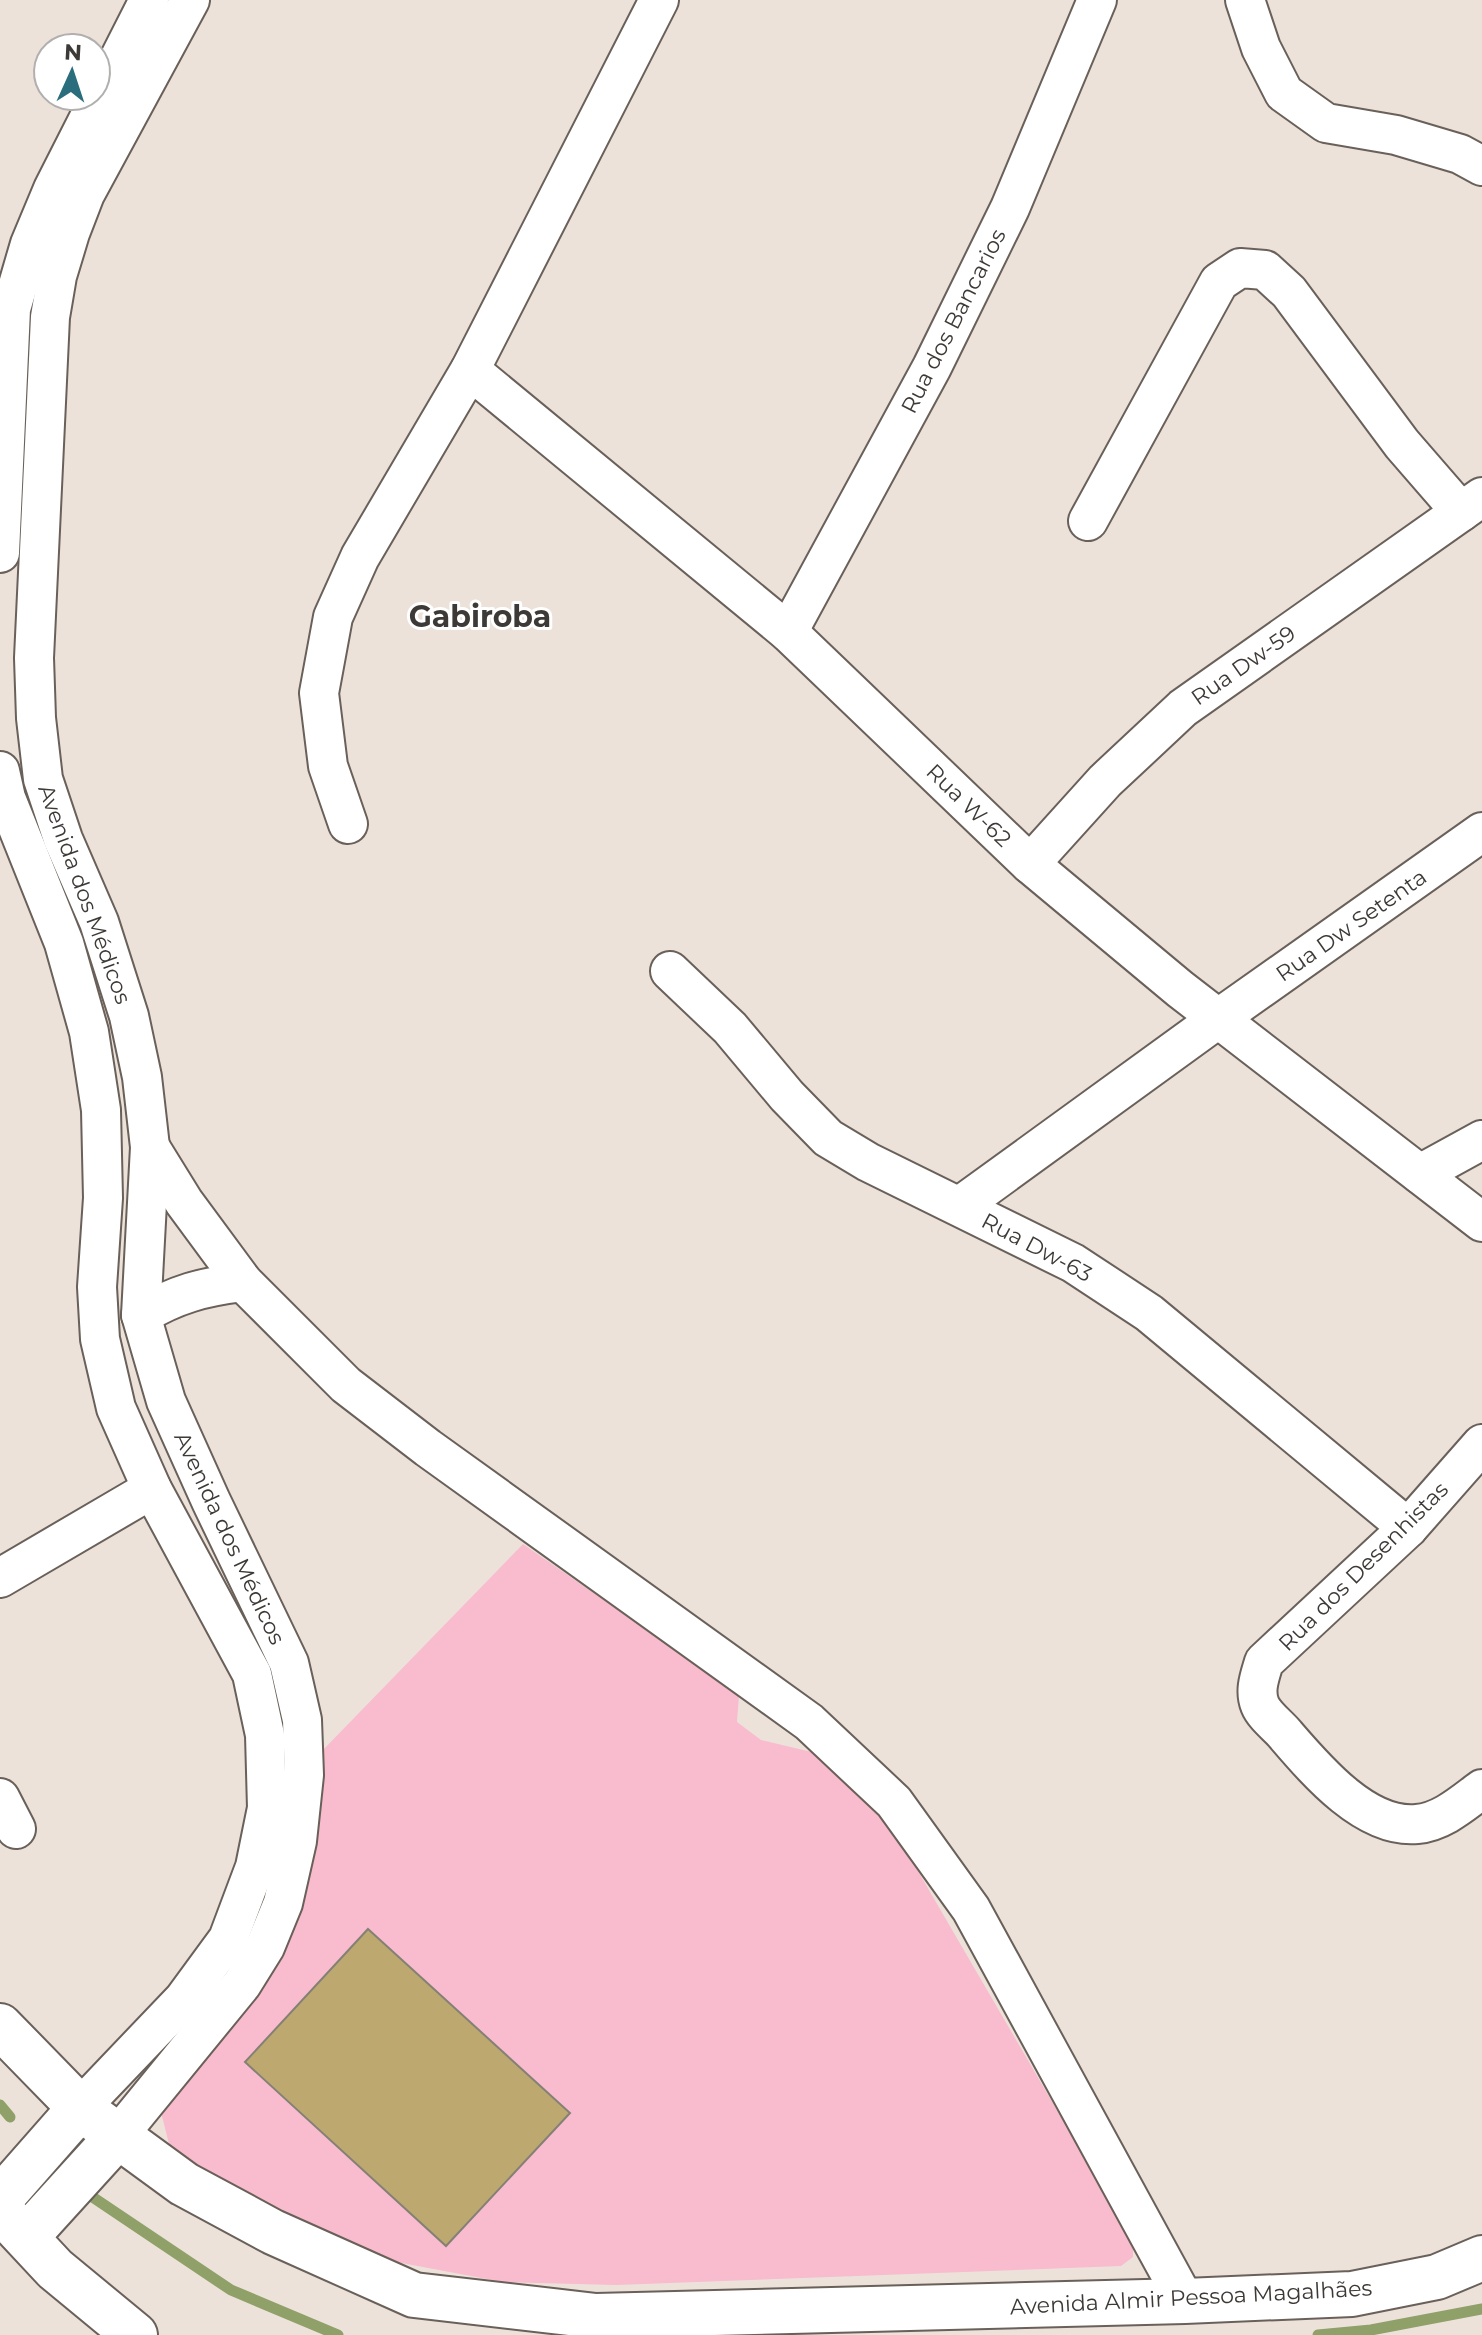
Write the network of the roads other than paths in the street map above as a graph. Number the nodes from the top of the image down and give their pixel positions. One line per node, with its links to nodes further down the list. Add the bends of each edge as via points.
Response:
1 (149, 0): 7 (street, Avenida dos Médicos)
2 (190, 0): 7 (street, Avenida dos Médicos)
3 (659, 0): 8 (street)
4 (1097, 0): 12 (street, Rua dos Bancarios, via 1010,208 932,367)
5 (1245, 0): 6 (street, via 1284,93 1326,123 1396,135)
6 (1482, 166)
7 (69, 192): 11 (street, Avenida dos Médicos, via 30,244 11,309); 20 (street, Avenida dos Médicos, via 65,248 50,317 34,658 36,718 43,779 129,1016)
8 (470, 370): 12 (street, Rua W-62); 14 (street, via 360,557 333,617 319,693 328,766)
9 (1472, 504): 10 (street, via 1402,444 1289,292 1265,270 1240,268 1219,282); 16 (street, Rua Dw-59, via 1183,708 1105,781)
10 (1088, 521)
11 (0, 553)
12 (788, 632): 16 (street, Rua W-62)
13 (0, 771): 27 (street, Avenida dos Médicos, via 64,943 89,1032 101,1110 100,1339 116,1408)
14 (348, 824)
15 (1482, 832): 18 (street, Rua Dw Setenta)
16 (1030, 864): 18 (street, Rua W-62)
17 (670, 971): 22 (street, Rua Dw-63, via 730,1028 828,1138)
18 (1219, 1018): 21 (street, Rua W-62); 22 (street, Rua Dw Setenta)
19 (1482, 1140): 21 (street)
20 (150, 1147): 24 (street); 25 (street, Avenida dos Médicos)
21 (1420, 1174): 23 (street, Rua W-62)
22 (960, 1206): 28 (street, Rua Dw-63, via 1073,1263 1149,1313)
23 (1482, 1222)
24 (243, 1282): 25 (street, via 170,1297); 39 (street, via 346,1385 809,1722 894,1802 971,1909)
25 (141, 1315): 30 (street, Avenida dos Médicos, via 166,1401)
26 (1482, 1444): 28 (street, Rua dos Desenhistas)
27 (152, 1489): 29 (street); 31 (street, Avenida dos Médicos)
28 (1408, 1528): 32 (street, Rua dos Desenhistas, via 1264,1662 1257,1685 1260,1705 1314,1769 1367,1812 1393,1823 1419,1824 1445,1815)
29 (0, 1578)
30 (289, 1663): 31 (street, Avenida dos Médicos); 35 (street, Avenida dos Médicos, via 302,1720 304,1775 283,1903 242,1984)
31 (252, 1674): 34 (street, Avenida dos Médicos, via 265,1735 267,1808 255,1867 228,1939 184,1999)
32 (1482, 1789)
33 (0, 2026): 34 (street, Avenida Almir Pessoa Magalhães)
34 (80, 2108): 35 (street, Avenida Almir Pessoa Magalhães); 36 (street)
35 (117, 2137): 37 (street); 40 (street, Avenida Almir Pessoa Magalhães, via 184,2184 273,2232 414,2295 596,2316)
36 (0, 2199)
37 (14, 2223): 41 (street, via 55,2269)
38 (1482, 2258): 39 (street, Avenida Almir Pessoa Magalhães, via 1437,2277 1352,2294)
39 (1185, 2301): 40 (street, Avenida Almir Pessoa Magalhães)
40 (895, 2322)
41 (135, 2335)

